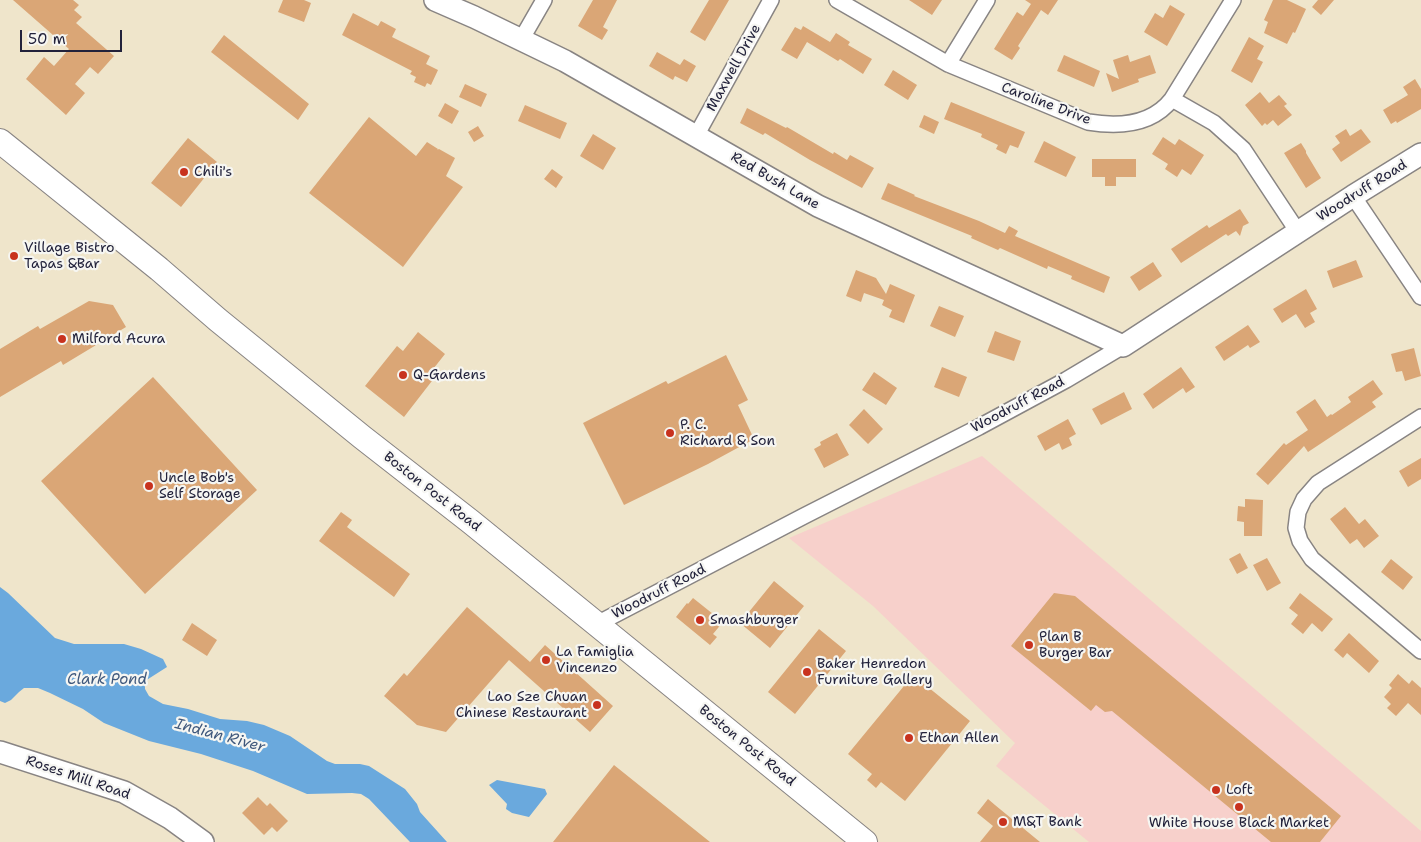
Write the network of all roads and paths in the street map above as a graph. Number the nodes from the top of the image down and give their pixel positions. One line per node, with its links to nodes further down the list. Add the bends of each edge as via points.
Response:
1 (435, 0): 7 (street, Red Bush Lane)
2 (544, 0): 7 (street)
3 (771, 0): 10 (street, Maxwell Drive)
4 (837, 0): 8 (street, Caroline Drive)
5 (987, 0): 8 (street)
6 (1233, 0): 9 (street)
7 (521, 40): 10 (street, Red Bush Lane, via 565,61)
8 (948, 64): 9 (street, Caroline Drive, via 1088,122 1118,125 1140,120 1161,110)
9 (1172, 99): 14 (street, via 1214,123 1244,149)
10 (696, 136): 16 (street, Red Bush Lane, via 818,206)
11 (0, 141): 18 (main road, Boston Post Road, via 362,438)
12 (1421, 154): 13 (street, Woodruff Road)
13 (1353, 196): 14 (street, Woodruff Road); 15 (street)
14 (1298, 232): 16 (street, Woodruff Road)
15 (1421, 297)
16 (1123, 346): 18 (street, Woodruff Road, via 979,427)
17 (1421, 417): 19 (street, via 1318,483 1304,499 1296,528 1312,559)
18 (597, 624): 22 (main road, Boston Post Road)
19 (1421, 650)
20 (0, 752): 21 (street, Roses Mill Road, via 124,792 170,818)
21 (203, 842)
22 (865, 842)

